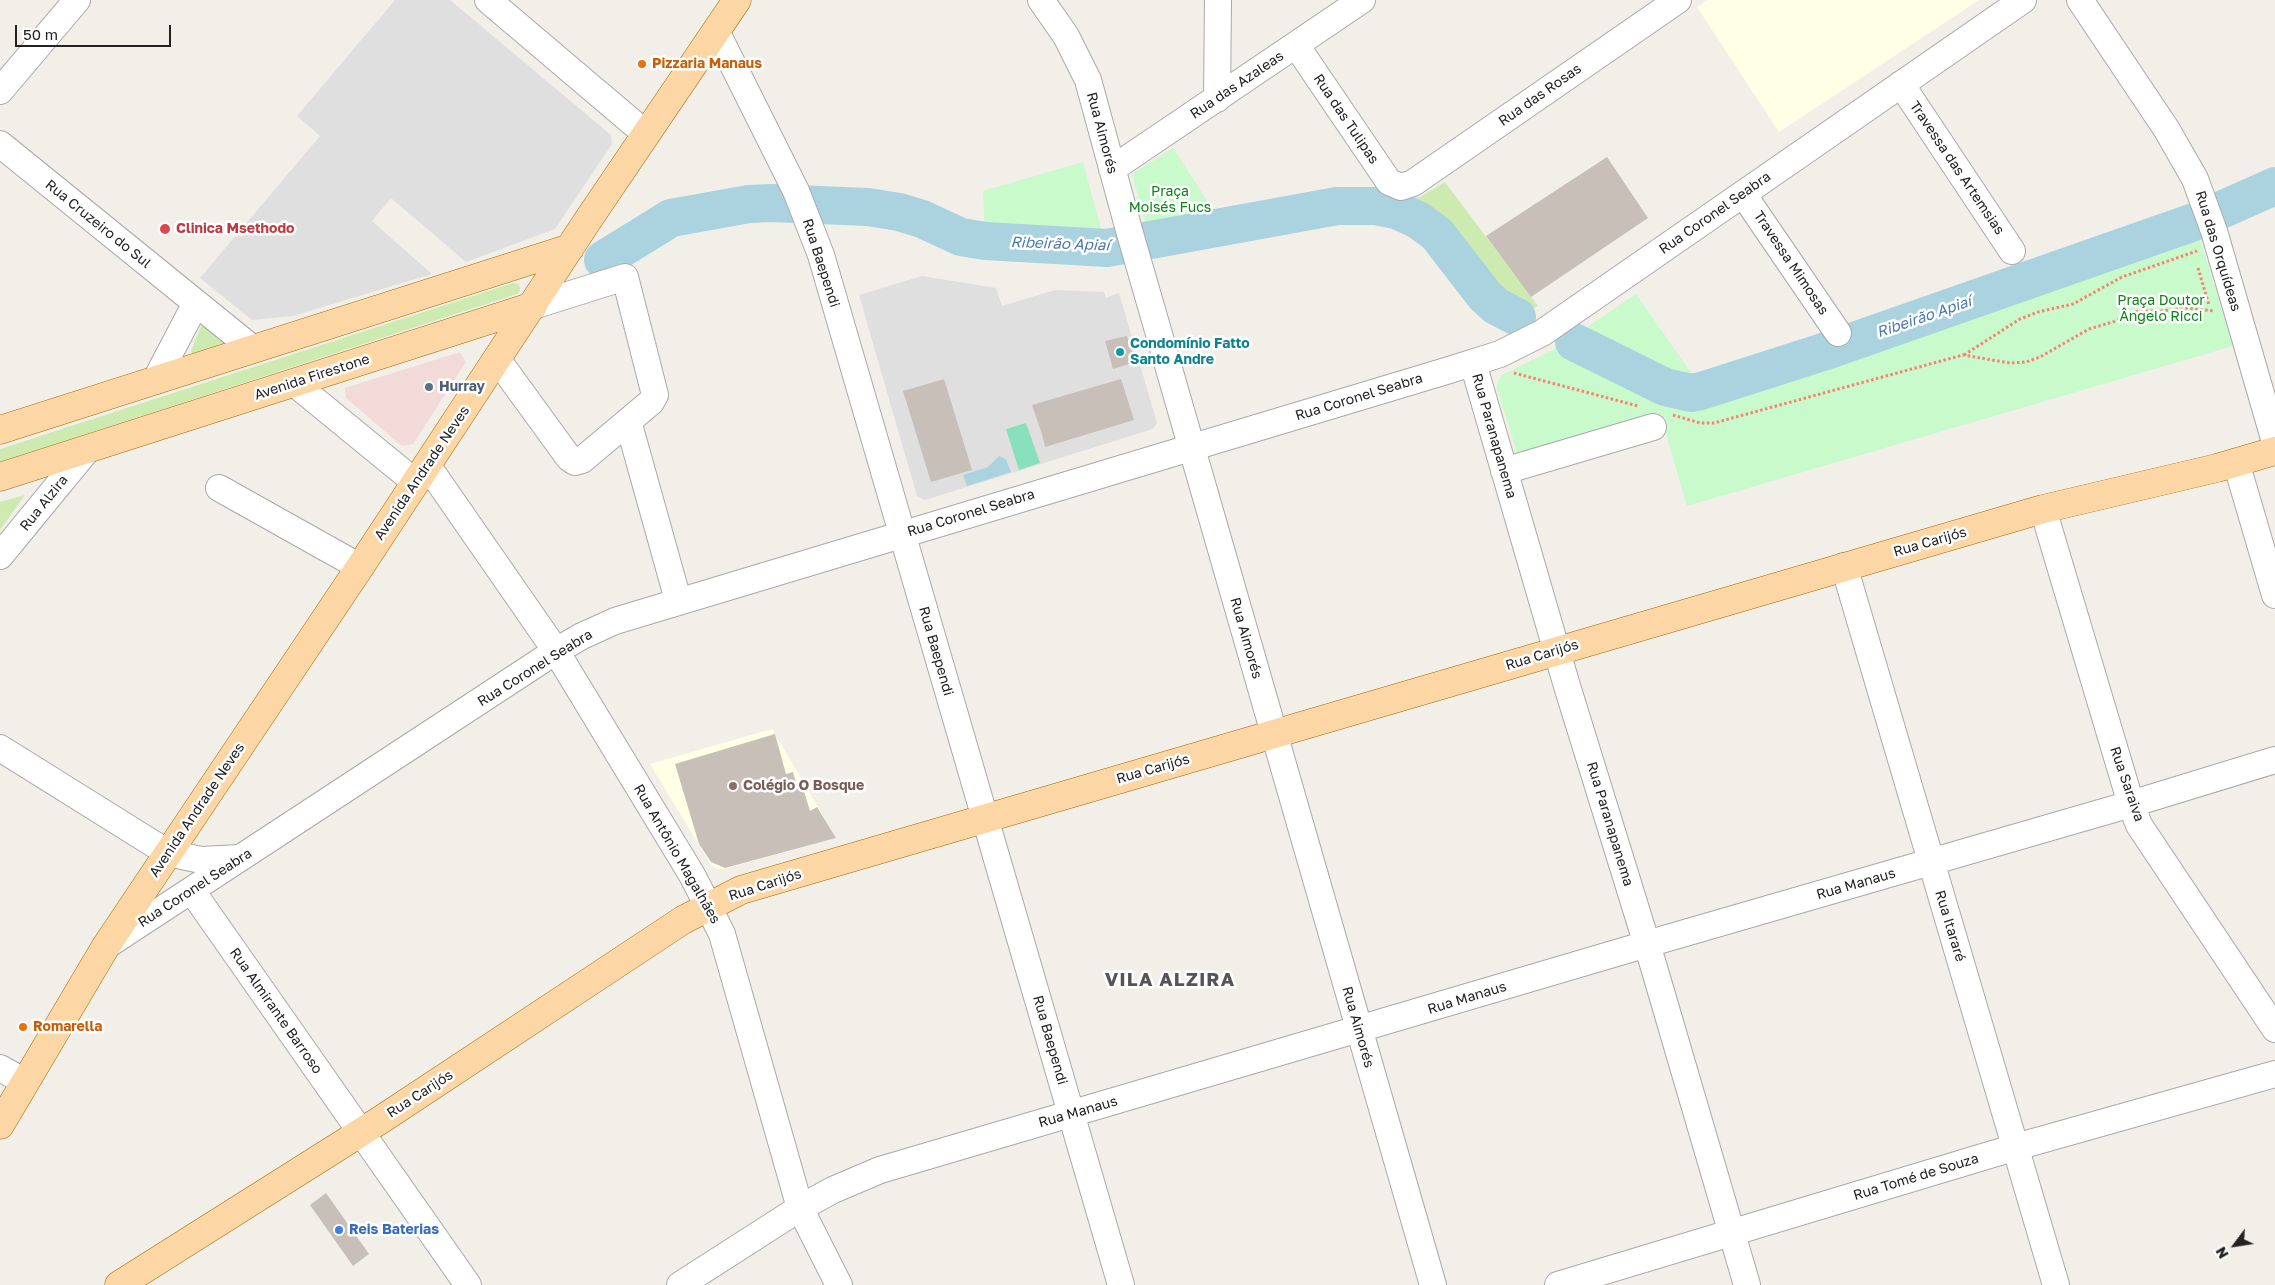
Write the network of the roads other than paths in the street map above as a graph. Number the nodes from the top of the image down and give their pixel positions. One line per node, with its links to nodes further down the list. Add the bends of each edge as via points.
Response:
1 (77, 0): 13 (street)
2 (488, 0): 15 (street)
3 (737, 0): 10 (main road, Avenida Andrade Neves)
4 (1041, 0): 17 (street, Rua Aimorés, via 1066,36 1088,80)
5 (1218, 0): 14 (street)
6 (1362, 0): 11 (street, Rua das Azaleas)
7 (1678, 0): 18 (street, Rua das Rosas, via 1413,183)
8 (2023, 0): 12 (street, Rua Coronel Seabra)
9 (2080, 0): 33 (street, Rua das Orquídeas, via 2168,130 2195,179 2209,214)
10 (716, 31): 15 (main road, Avenida Andrade Neves); 43 (street, Rua Baependi, via 809,222)
11 (1296, 45): 14 (street, Rua das Azaleas); 18 (street, Rua das Tulipas, via 1390,182)
12 (1901, 84): 19 (street, Rua Coronel Seabra); 21 (street, Travessa das Artemsias)
13 (0, 91)
14 (1217, 99): 17 (street, Rua das Azaleas)
15 (646, 134): 20 (main road, Avenida Andrade Neves)
16 (0, 144): 22 (street, Rua Cruzeiro do Sul)
17 (1112, 169): 34 (street, Rua Aimorés)
18 (1401, 187)
19 (1743, 194): 24 (street, Travessa Mimosas); 27 (street, Rua Coronel Seabra, via 1542,333 1500,354)
20 (570, 248): 23 (main road, Avenida Andrade Neves); 25 (main road)
21 (2012, 251)
22 (196, 303): 25 (street, Rua Cruzeiro do Sul); 28 (street)
23 (533, 306): 26 (main road, Avenida Andrade Neves); 29 (main road, Avenida Firestone); 31 (street, Avenida Firestone, via 624,277 655,394)
24 (1838, 333)
25 (253, 349): 28 (main road)
26 (497, 359): 31 (street, via 568,458 575,462 582,460); 39 (main road, Avenida Andrade Neves)
27 (1473, 363): 34 (street, Rua Coronel Seabra); 38 (street, Rua Paranapanema)
28 (155, 381): 32 (main road)
29 (294, 383): 35 (main road, Avenida Firestone); 39 (street)
30 (1654, 416): 38 (street)
31 (628, 421): 48 (street)
32 (0, 430)
33 (2275, 442)
34 (1191, 447): 43 (street, Rua Coronel Seabra); 51 (street, Rua Aimorés)
35 (87, 450): 40 (main road, Avenida Firestone); 44 (street, Rua Alzira)
36 (2275, 451): 37 (main road, Rua Carijós)
37 (2236, 462): 42 (main road, Rua Carijós); 47 (street)
38 (1504, 471): 49 (street, Rua Paranapanema)
39 (421, 473): 46 (main road, Avenida Andrade Neves); 50 (street, Rua Antônio Magalhães)
40 (0, 477)
41 (219, 488): 46 (street)
42 (2043, 509): 45 (main road, Rua Carijós); 54 (street, Rua Saraiva)
43 (901, 534): 48 (street, Rua Coronel Seabra); 55 (street, Rua Baependi)
44 (0, 556)
45 (1844, 566): 49 (main road, Rua Carijós); 58 (street, Rua Itararé)
46 (360, 567): 56 (main road, Avenida Andrade Neves)
47 (2275, 594)
48 (678, 600): 50 (street, Rua Coronel Seabra, via 615,621)
49 (1557, 651): 51 (main road, Rua Carijós); 61 (street, Rua Paranapanema)
50 (556, 652): 57 (street, Rua Coronel Seabra); 60 (street, Rua Antônio Magalhães)
51 (1274, 734): 55 (main road, Rua Carijós); 64 (street, Rua Aimorés)
52 (0, 748): 56 (street)
53 (2275, 760): 54 (street, Rua Manaus)
54 (2131, 804): 58 (street, Rua Manaus); 63 (street, Rua Saraiva, via 2139,825)
55 (985, 818): 60 (main road, Rua Carijós, via 741,890); 68 (street, Rua Baependi)
56 (168, 853): 57 (street, via 202,860); 62 (main road, Avenida Andrade Neves)
57 (240, 858): 59 (street, Rua Coronel Seabra)
58 (1931, 863): 61 (street, Rua Manaus); 71 (street, Rua Itararé)
59 (192, 891): 62 (street, Rua Coronel Seabra); 70 (street, Rua Almirante Barroso)
60 (708, 906): 70 (main road, Rua Carijós); 72 (street, Rua Antônio Magalhães, via 722,934)
61 (1647, 944): 64 (street, Rua Manaus); 73 (street, Rua Paranapanema)
62 (106, 946): 67 (main road, Rua Coronel Seabra)
63 (2275, 1029)
64 (1359, 1030): 68 (street, Rua Manaus); 79 (street, Rua Aimorés)
65 (0, 1068): 67 (street)
66 (2275, 1074): 71 (street, Rua Tomé de Souza)
67 (25, 1082): 69 (main road, Rua Coronel Seabra)
68 (1072, 1114): 72 (street, Rua Manaus, via 880,1170); 78 (street, Rua Baependi)
69 (0, 1125)
70 (360, 1132): 74 (main road, Rua Carijós); 75 (street, Rua Almirante Barroso)
71 (2016, 1147): 73 (street, Rua Tomé de Souza); 82 (street, Rua Itararé)
72 (800, 1208): 76 (street, Rua Manaus); 77 (street, Rua Antônio Magalhães)
73 (1732, 1234): 80 (street, Rua Tomé de Souza); 81 (street, Rua Paranapanema)
74 (119, 1285)
75 (468, 1285)
76 (680, 1285)
77 (839, 1285)
78 (1121, 1285)
79 (1433, 1285)
80 (1558, 1285)
81 (1747, 1285)
82 (2056, 1285)

